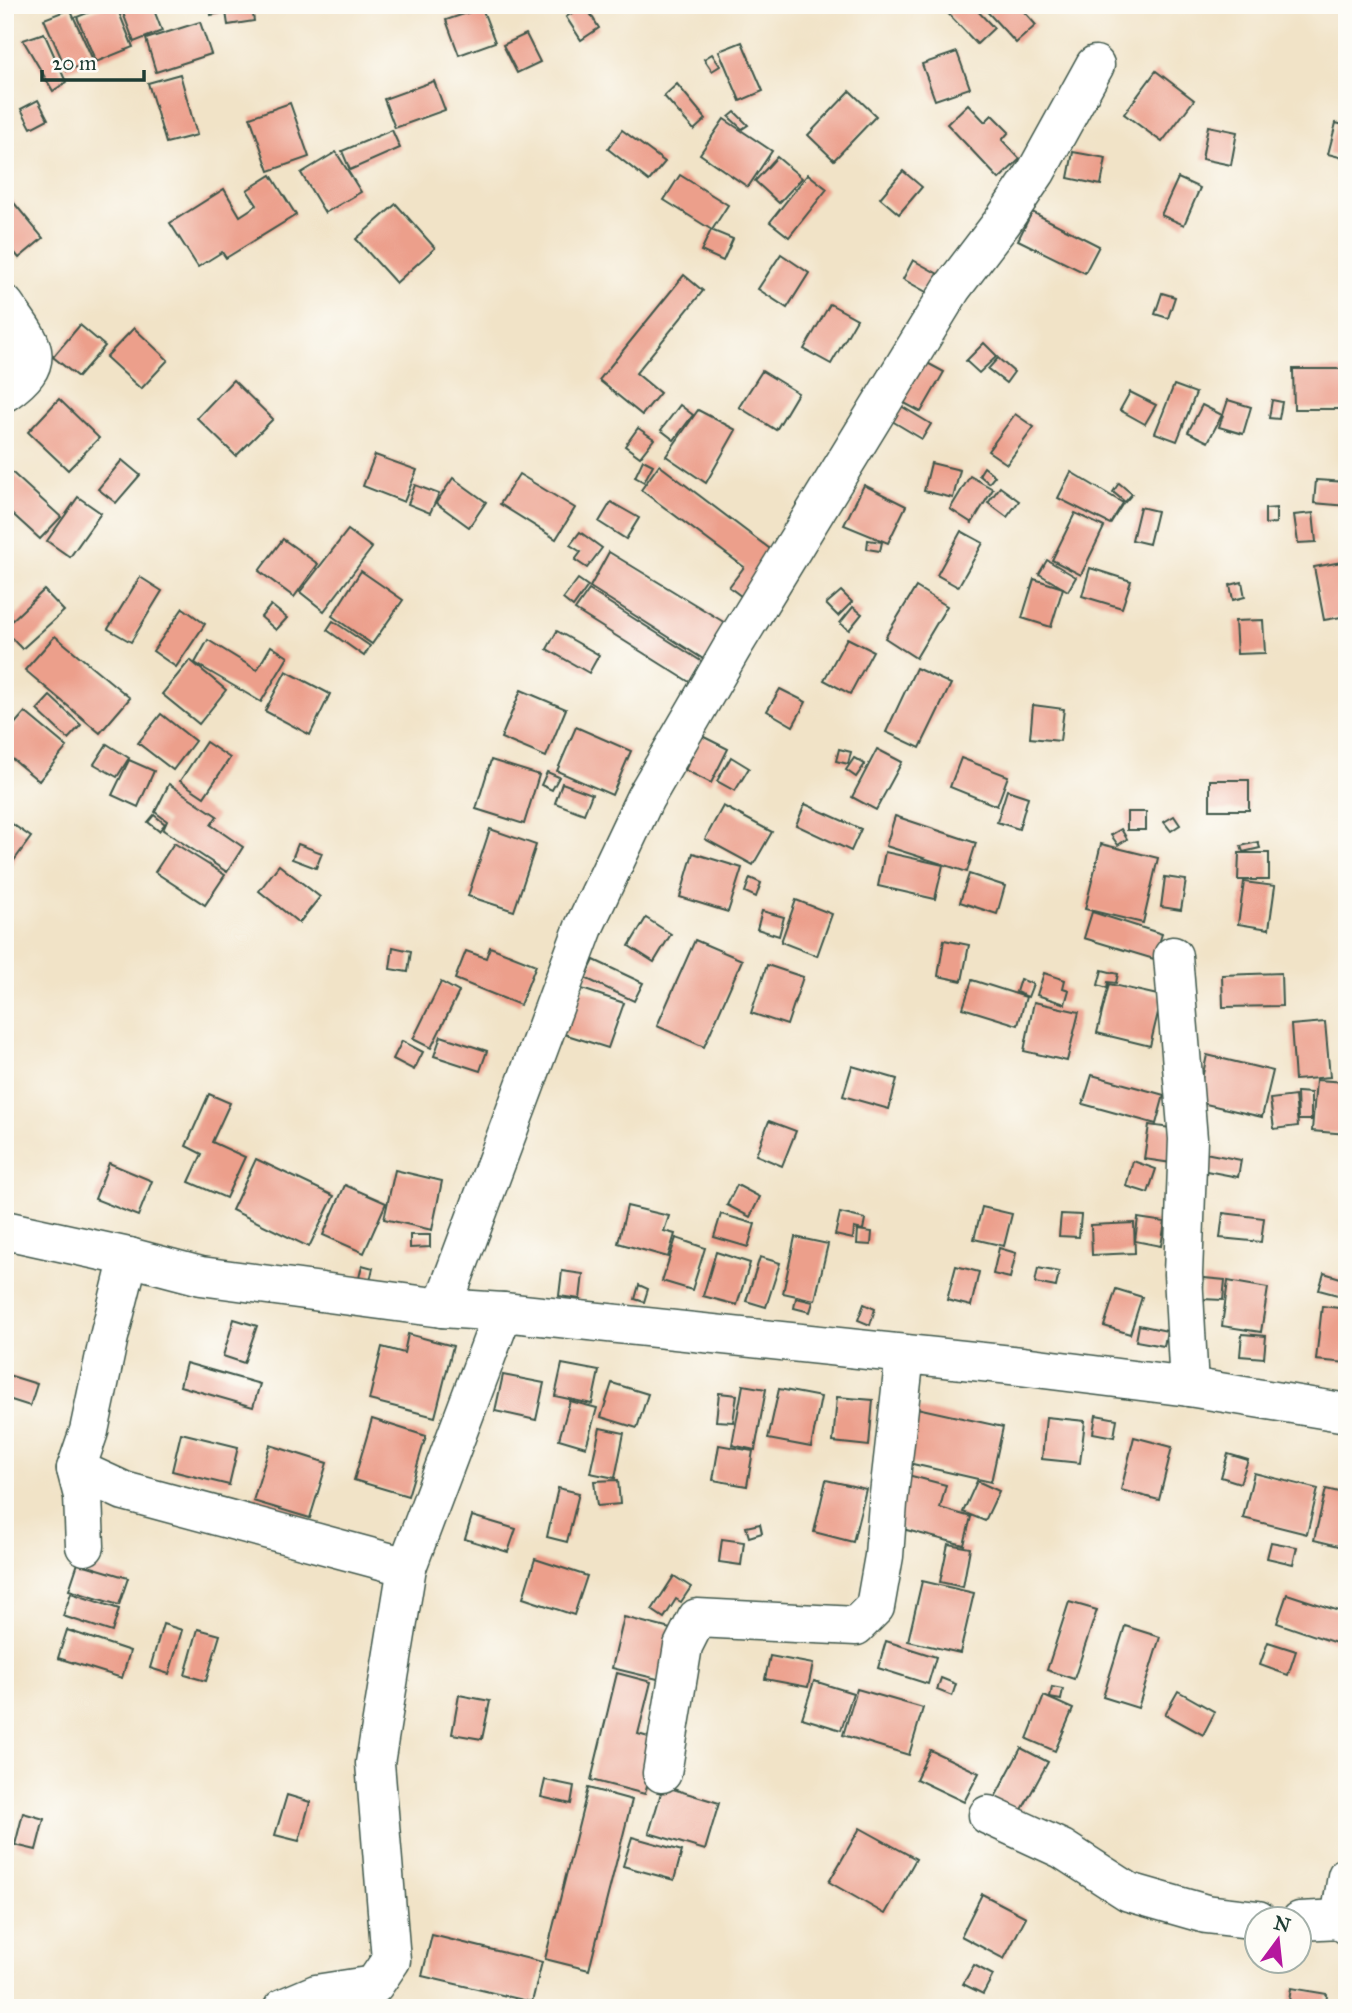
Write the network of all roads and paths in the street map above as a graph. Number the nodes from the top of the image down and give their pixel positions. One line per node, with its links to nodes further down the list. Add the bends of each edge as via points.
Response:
1 (1095, 65): 7 (street, via 1037,172 953,288 645,798 584,927)
2 (5, 305): 3 (street, via 34,354 23,380)
3 (5, 392)
4 (1172, 956): 10 (street, via 1188,1139 1183,1274)
5 (5, 1230): 6 (street)
6 (129, 1257): 7 (street, via 201,1276); 12 (street)
7 (442, 1308): 8 (street)
8 (503, 1312): 9 (street); 14 (street)
9 (905, 1355): 10 (street); 15 (street, via 875,1607 856,1626 696,1618 683,1646)
10 (1189, 1387): 11 (street)
11 (1347, 1413)
12 (76, 1469): 13 (street, via 83,1496); 14 (street, via 124,1491)
13 (85, 1546)
14 (407, 1567): 21 (street, via 375,1763 391,1960 374,1985 316,1994)
15 (662, 1773)
16 (988, 1815): 18 (street, via 1062,1849 1129,1892 1206,1914)
17 (1347, 1876): 20 (street)
18 (1244, 1918)
19 (1314, 1921): 20 (street)
20 (1344, 1922)
21 (283, 2008)

